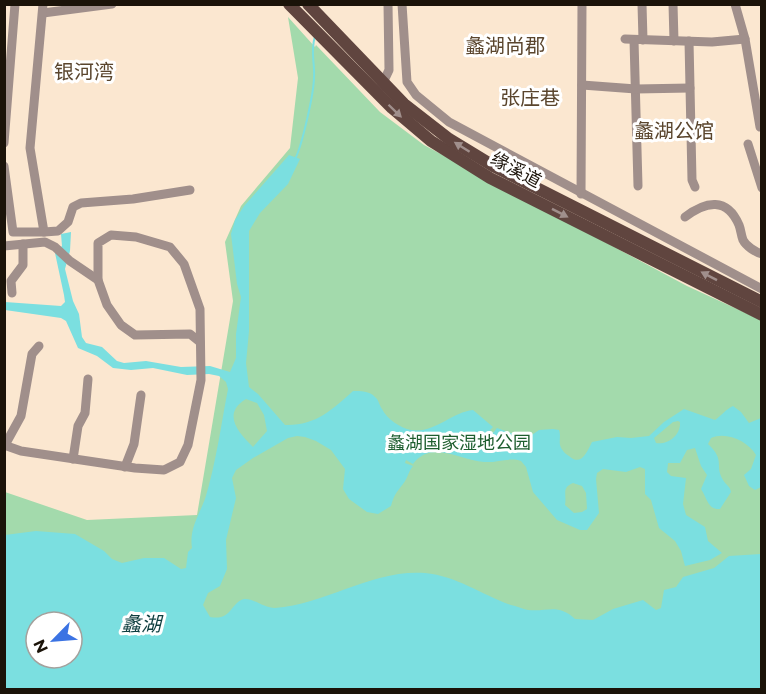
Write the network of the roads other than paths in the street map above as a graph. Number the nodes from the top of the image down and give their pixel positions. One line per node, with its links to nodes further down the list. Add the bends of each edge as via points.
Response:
1 (15, 4): 21 (street)
2 (112, 4): 11 (street)
3 (289, 4): 17 (main road, 缘溪道)
4 (388, 4): 17 (street, via 389,70)
5 (402, 4): 28 (street, via 407,81 416,95 449,122)
6 (582, 4): 16 (street)
7 (642, 4): 13 (street)
8 (673, 4): 14 (street)
9 (735, 4): 12 (street)
10 (310, 6): 17 (main road, 缘溪道)
11 (43, 9): 30 (street, via 30,148)
12 (745, 39): 15 (street); 20 (street)
13 (634, 40): 14 (street); 18 (street)
14 (674, 41): 15 (street)
15 (689, 41): 19 (street)
16 (582, 85): 18 (street); 28 (street)
17 (381, 88): 39 (main road, 缘溪道, one-way to 17, via 495,167); 40 (main road, 缘溪道, one-way to 40, via 407,122 490,178)
18 (636, 88): 19 (street); 24 (street)
19 (690, 88): 25 (street)
20 (760, 127)
21 (4, 143)
22 (748, 144): 26 (street)
23 (4, 166): 30 (street, via 13,232)
24 (638, 186)
25 (695, 187)
26 (762, 188)
27 (190, 190): 30 (street, via 81,203 73,207 68,222 58,231)
28 (581, 194): 37 (street)
29 (685, 217): 33 (street, via 699,206 716,203 732,212 743,240)
30 (44, 232)
31 (23, 244): 32 (street); 35 (street, via 45,242); 38 (street, via 23,265 11,281)
32 (4, 246)
33 (762, 254)
34 (97, 257): 35 (street); 36 (street); 41 (street, via 98,243 111,235 136,237 170,247 184,264 200,309)
35 (83, 270): 36 (street)
36 (98, 280): 42 (street, via 112,312 135,335)
37 (762, 290)
38 (12, 293)
39 (762, 302)
40 (762, 315)
41 (200, 325): 42 (street); 43 (street)
42 (190, 334): 43 (street)
43 (200, 342): 49 (street, via 201,370 188,445 180,462 164,470)
44 (39, 346): 47 (street, via 32,354 21,416)
45 (88, 379): 48 (street, via 85,413 78,426)
46 (141, 395): 49 (street, via 134,444)
47 (5, 445): 48 (street)
48 (73, 459): 49 (street)
49 (125, 466)

